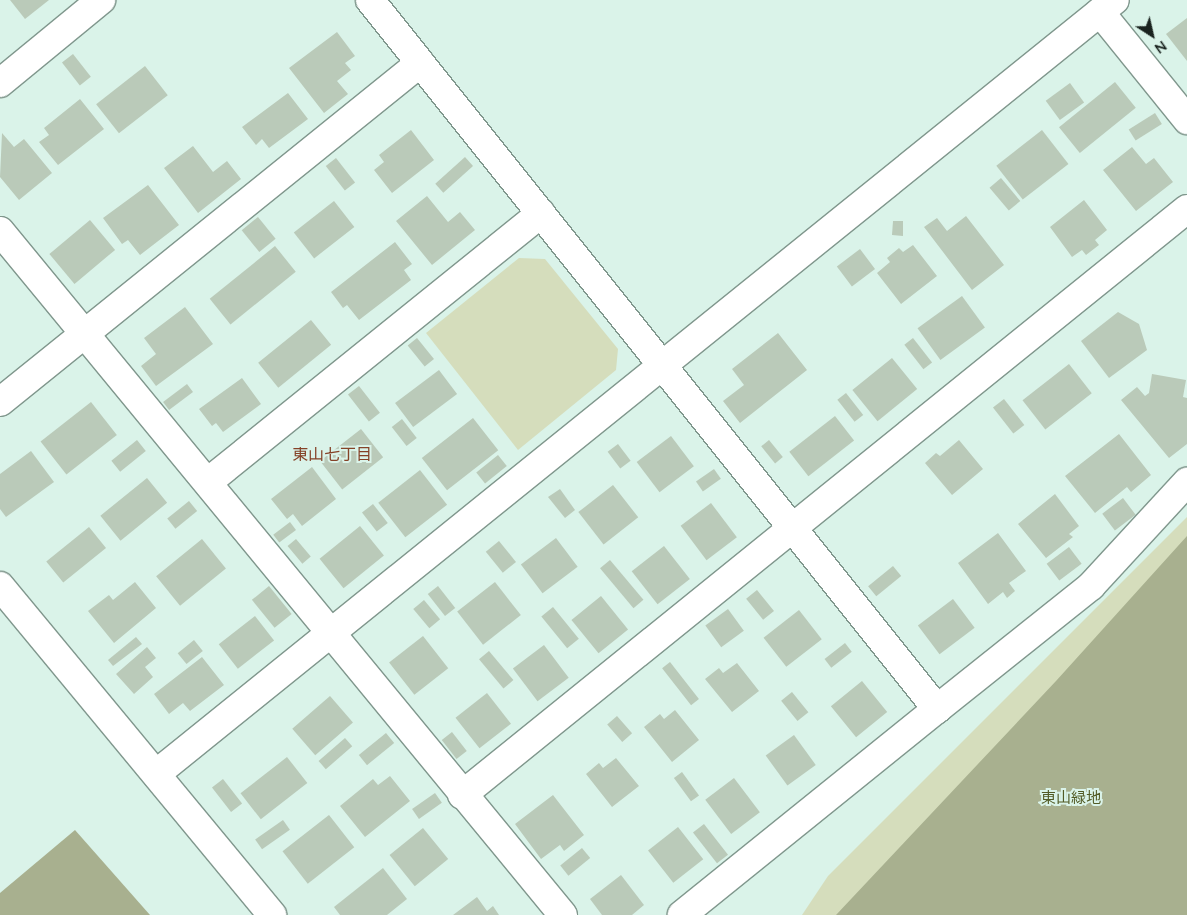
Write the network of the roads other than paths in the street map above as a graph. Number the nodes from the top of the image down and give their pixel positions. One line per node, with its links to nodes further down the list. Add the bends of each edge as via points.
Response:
1 (102, 0): 5 (street)
2 (370, 0): 4 (street)
3 (1108, 6): 6 (street); 11 (street)
4 (420, 63): 8 (street); 10 (street)
5 (0, 83)
6 (1187, 120)
7 (1187, 209): 15 (street)
8 (541, 213): 11 (street); 13 (street)
9 (0, 231): 10 (street)
10 (85, 334): 12 (street); 13 (street)
11 (664, 364): 15 (street); 17 (street)
12 (0, 402)
13 (208, 482): 17 (street)
14 (1187, 482): 18 (street, via 1091,586)
15 (794, 527): 18 (street); 20 (street)
16 (0, 586): 19 (street)
17 (329, 632): 19 (street); 20 (street)
18 (937, 709): 23 (street)
19 (156, 774): 21 (street)
20 (462, 795): 22 (street)
21 (272, 915)
22 (563, 915)
23 (682, 915)

